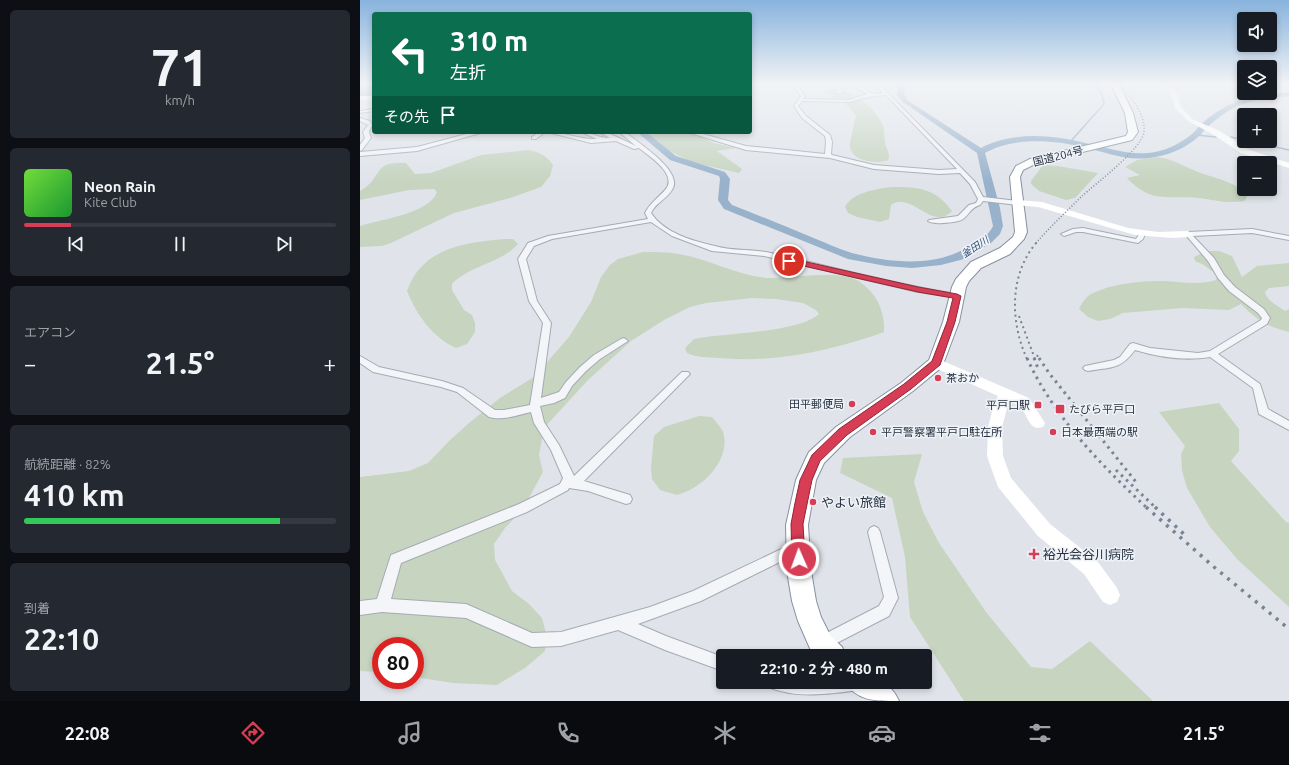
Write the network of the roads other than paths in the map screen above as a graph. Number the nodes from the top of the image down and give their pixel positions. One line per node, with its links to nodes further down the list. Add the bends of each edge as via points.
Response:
1 (804, 117): 21 (street, via 827,135 827,152)
2 (909, 117): 23 (street)
3 (1130, 117): 25 (highway, 国道204号, via 1133,132 1129,138 1019,167 1015,177)
4 (1188, 117): 22 (street, via 1244,151)
5 (360, 118): 18 (street, via 370,125 366,132 368,138)
6 (472, 134): 20 (street, via 417,149)
7 (539, 134): 14 (street)
8 (558, 134): 13 (street)
9 (589, 134): 17 (street)
10 (606, 134): 15 (street)
11 (624, 134): 19 (street)
12 (697, 134): 21 (street, via 746,148)
13 (567, 136): 16 (street); 17 (street)
14 (534, 138)
15 (616, 139): 17 (street); 19 (street)
16 (555, 141)
17 (605, 141)
18 (360, 149)
19 (647, 153): 26 (street, via 672,176 670,190 649,208 648,213)
20 (360, 154)
21 (830, 156): 23 (street, via 889,169)
22 (1289, 166)
23 (960, 171): 24 (street, via 973,184)
24 (983, 200): 25 (street); 27 (street, via 971,206 960,218)
25 (1017, 203): 29 (street, via 1039,204); 32 (highway, 国道204号, via 1021,232 1018,239 1005,252 976,265 963,279)
26 (652, 220): 32 (street, via 674,235 715,249 764,254 918,290); 40 (street, via 556,236 531,245 527,250 522,259 526,278 533,301 546,322)
27 (931, 221)
28 (1064, 234): 29 (street, via 1083,230 1138,241)
29 (1142, 234): 30 (street)
30 (1188, 234): 31 (street, via 1252,231); 34 (street, via 1232,289 1261,311 1266,318 1264,322)
31 (1289, 238)
32 (957, 296): 36 (highway, 国道204号, via 951,322)
33 (624, 341): 40 (street, via 597,357 583,369 562,395)
34 (1212, 354): 37 (street, via 1198,356 1133,346 1123,359 1116,363); 42 (street, via 1257,386 1263,411)
35 (360, 359): 40 (street, via 376,370 460,390 493,414 504,414)
36 (936, 363): 39 (street); 46 (highway, via 843,432 816,458 806,480 800,503 797,524)
37 (1088, 368)
38 (685, 374): 43 (street)
39 (1006, 394): 41 (street, via 1024,402); 47 (street, via 996,427 995,447 995,456 1004,482 1044,530 1091,568)
40 (535, 405): 43 (street, via 539,423 555,448)
41 (1038, 423)
42 (1289, 426)
43 (571, 483): 44 (street); 48 (street, via 523,508 396,559)
44 (626, 499)
45 (874, 532): 51 (street, via 891,598 884,611)
46 (798, 547): 50 (street, via 696,596); 51 (highway, via 804,601)
47 (1110, 595)
48 (382, 604): 49 (street); 50 (street, via 466,611 532,640 561,640)
49 (360, 608)
50 (621, 624): 53 (street)
51 (821, 644): 52 (highway)
52 (826, 649)
53 (716, 661)
54 (868, 689): 55 (highway)
55 (885, 701)

